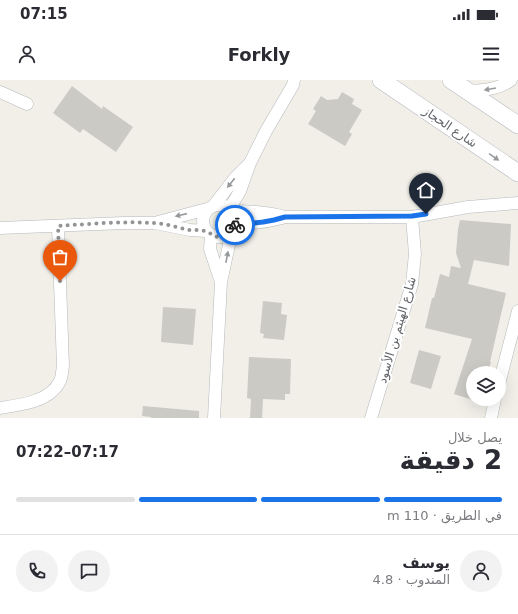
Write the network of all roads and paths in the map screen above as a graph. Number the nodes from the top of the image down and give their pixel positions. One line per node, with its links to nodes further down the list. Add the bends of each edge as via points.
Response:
1 (381, 80): 10 (main road, شارع الحجاز, one-way to 10)
2 (451, 80): 5 (main road)
3 (512, 80): 5 (street, one-way to 5, via 495,88)
4 (295, 82): 9 (street)
5 (467, 91): 8 (main road)
6 (0, 92): 7 (street)
7 (27, 104)
8 (518, 125)
9 (250, 163): 12 (street, one-way to 12); 13 (street)
10 (518, 173)
11 (518, 203): 14 (street, via 468,207)
12 (211, 207): 13 (street, via 220,204); 16 (street, one-way to 16); 20 (street, via 202,220)
13 (231, 209): 15 (street); 19 (street, via 236,220)
14 (412, 216): 15 (street); 27 (street, شارع الهيثم بن الأسود, via 415,254 412,284)
15 (285, 217): 19 (street)
16 (155, 223): 17 (street); 20 (street)
17 (58, 226): 18 (street); 25 (street, via 64,366 61,380 56,388 37,400)
18 (0, 228)
19 (233, 228): 20 (street, via 224,236); 21 (street, one-way to 19)
20 (208, 233): 21 (street, via 210,249)
21 (221, 282): 26 (street)
22 (518, 311): 23 (street)
23 (504, 366)
24 (494, 406): 28 (street)
25 (0, 408)
26 (214, 418)
27 (371, 418)
28 (491, 418)

